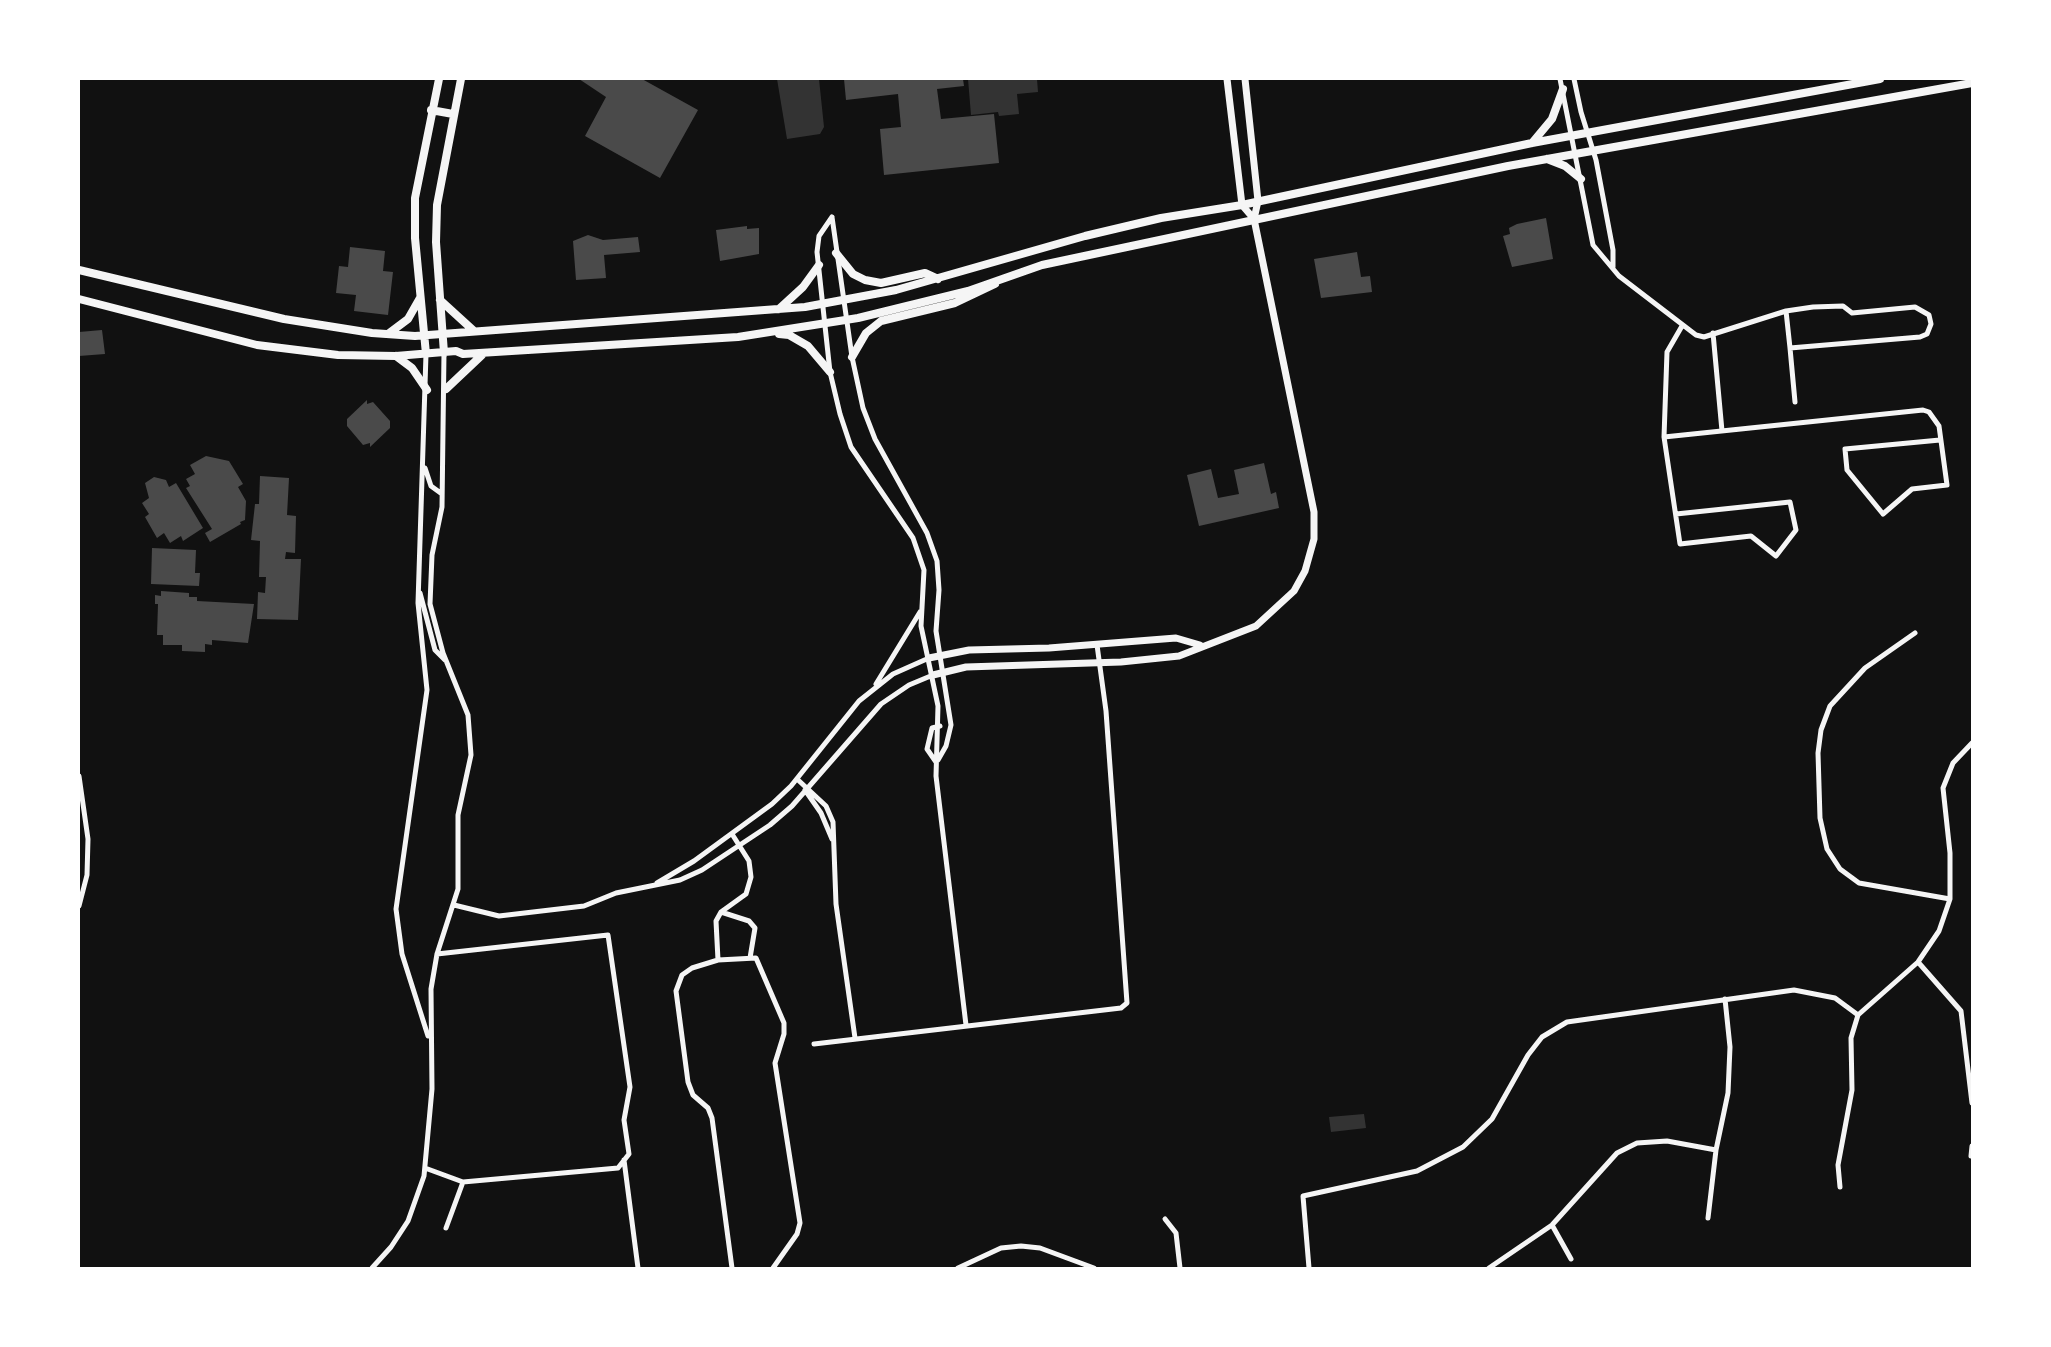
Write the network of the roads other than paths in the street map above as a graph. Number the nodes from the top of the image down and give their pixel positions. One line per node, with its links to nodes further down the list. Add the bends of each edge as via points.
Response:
1 (439, 79): 10 (main road)
2 (461, 79): 11 (main road)
3 (1227, 79): 20 (street)
4 (1245, 79): 19 (street)
5 (1560, 79): 9 (street)
6 (1574, 79): 12 (street)
7 (1880, 79): 12 (main road)
8 (1972, 83): 15 (main road)
9 (1563, 89): 13 (street); 14 (main road, via 1552,119)
10 (431, 110): 11 (main road); 28 (main road, via 415,198)
11 (453, 114): 30 (main road, via 437,205)
12 (1588, 134): 13 (main road); 15 (street)
13 (1573, 136): 14 (main road); 16 (street)
14 (1532, 143): 19 (main road)
15 (1593, 149): 16 (main road); 24 (street)
16 (1576, 152): 17 (main road); 18 (street)
17 (1544, 158): 18 (main road); 21 (main road)
18 (1581, 179): 24 (street, via 1593,245)
19 (1258, 201): 20 (main road); 21 (street)
20 (1242, 205): 21 (street); 27 (main road, via 1114,229)
21 (1254, 219): 26 (main road); 64 (street, via 1304,455 1314,538 1305,571 1274,612 1237,636)
22 (836, 253): 23 (street, via 832,217 818,240); 27 (main road, via 853,274 865,280 881,283 925,273); 31 (street)
23 (819, 265): 32 (street); 33 (main road)
24 (1613, 267): 37 (street)
25 (79, 271): 41 (main road, via 259,314)
26 (1008, 275): 35 (main road, via 943,298); 49 (main road, via 955,303 881,321 866,333)
27 (938, 279): 31 (main road)
28 (421, 296): 41 (main road, via 412,314); 43 (main road)
29 (79, 299): 48 (main road, via 257,345 338,355)
30 (440, 300): 38 (main road); 42 (main road)
31 (844, 302): 32 (main road); 35 (street)
32 (824, 305): 33 (main road); 36 (street)
33 (779, 309): 38 (main road)
34 (1786, 311): 40 (street); 44 (street); 44 (street, via 1843,306 1852,313 1915,307 1924,310 1931,324 1920,337)
35 (846, 321): 36 (main road); 49 (street)
36 (825, 323): 39 (main road); 50 (street)
37 (1682, 326): 40 (street, via 1704,337); 55 (street, via 1667,352)
38 (474, 331): 42 (main road)
39 (773, 333): 46 (main road); 50 (main road, via 789,335 808,346)
40 (1713, 333): 54 (street)
41 (388, 334): 43 (main road)
42 (443, 334): 43 (main road); 45 (main road)
43 (425, 336): 47 (main road)
44 (1790, 348): 53 (street)
45 (444, 352): 46 (main road); 47 (main road); 51 (street)
46 (487, 352): 51 (main road)
47 (426, 354): 48 (main road); 52 (street)
48 (396, 356): 52 (main road, via 412,368)
49 (852, 357): 65 (street, via 875,439 927,533 937,561)
50 (830, 372): 61 (street, via 848,440 916,544 924,570)
51 (446, 389): 58 (street)
52 (427, 390): 57 (street)
53 (1795, 402)
54 (1722, 431): 55 (street); 56 (street, via 1923,410 1935,418)
55 (1664, 437): 59 (street)
56 (1940, 440): 56 (street, via 1947,485 1912,489 1883,514 1847,470 1845,449)
57 (423, 454): 58 (street, via 431,486); 60 (street)
58 (442, 494): 67 (street, via 429,595)
59 (1676, 514): 59 (street, via 1790,502 1796,530 1776,556 1751,536 1680,544)
60 (418, 583): 67 (street, via 435,650); 92 (street, via 428,690 396,921 405,966)
61 (923, 606): 66 (street, via 921,626); 71 (street)
62 (1915, 633): 80 (street, via 1865,668 1830,706 1818,753 1821,818 1827,849 1840,869 1859,883)
63 (1097, 645): 64 (street, via 1176,638); 65 (street); 68 (street)
64 (1201, 645): 68 (street, via 1179,656)
65 (940, 655): 66 (street); 69 (street)
66 (929, 658): 70 (street); 71 (street)
67 (445, 660): 81 (street, via 466,707 471,743 458,815 460,868)
68 (1100, 663): 69 (street); 90 (street, via 1127,1003 1121,1008)
69 (944, 671): 70 (street); 73 (street, via 951,725)
70 (933, 675): 73 (street, via 940,726); 76 (street, via 909,685 875,709)
71 (873, 688): 75 (street)
72 (1972, 743): 80 (street, via 1953,763 1943,788)
73 (936, 762): 90 (street)
74 (79, 776): 82 (street, via 88,856)
75 (797, 779): 76 (street); 77 (street)
76 (807, 790): 78 (street); 91 (street, via 830,814 836,904)
77 (732, 834): 78 (street); 79 (street)
78 (740, 846): 79 (street, via 688,877); 83 (street, via 749,861 750,883 746,894)
79 (653, 885): 81 (street, via 584,906 505,916)
80 (1950, 899): 87 (street, via 1939,931)
81 (454, 905): 84 (street)
82 (79, 906)
83 (721, 912): 85 (street, via 749,921 755,928); 86 (street, via 715,928)
84 (437, 954): 92 (street); 98 (street, via 608,934 630,1087 624,1120 629,1154)
85 (750, 958): 86 (street); 110 (street, via 757,958 784,1023 775,1063 800,1223)
86 (718, 960): 109 (street, via 687,971 676,990 688,1082 712,1118)
87 (1918, 962): 89 (street); 94 (street, via 1961,1011)
88 (1725, 999): 89 (street, via 1794,989 1835,998); 96 (street, via 1728,1093); 114 (street, via 1567,1022 1542,1037 1492,1119 1463,1147 1417,1171 1303,1196)
89 (1858, 1015): 101 (street, via 1851,1038 1852,1090 1839,1165)
90 (966, 1025): 91 (street)
91 (855, 1038): 93 (street)
92 (430, 1041): 99 (street, via 432,1089)
93 (814, 1044)
94 (1972, 1103)
95 (1972, 1146): 97 (street)
96 (1716, 1150): 102 (street); 104 (street, via 1667,1141 1637,1143 1617,1153)
97 (1971, 1156)
98 (624, 1160): 100 (street, via 618,1168); 108 (street)
99 (425, 1168): 100 (street); 107 (street, via 408,1221)
100 (463, 1182): 105 (street)
101 (1840, 1187)
102 (1708, 1218)
103 (1165, 1219): 113 (street, via 1176,1233)
104 (1552, 1224): 106 (street); 115 (street)
105 (446, 1228)
106 (1571, 1259)
107 (372, 1268)
108 (638, 1268)
109 (732, 1268)
110 (772, 1268)
111 (958, 1268): 112 (street, via 1001,1248 1021,1246 1040,1248)
112 (1094, 1268)
113 (1180, 1268)
114 (1309, 1268)
115 (1489, 1268)

